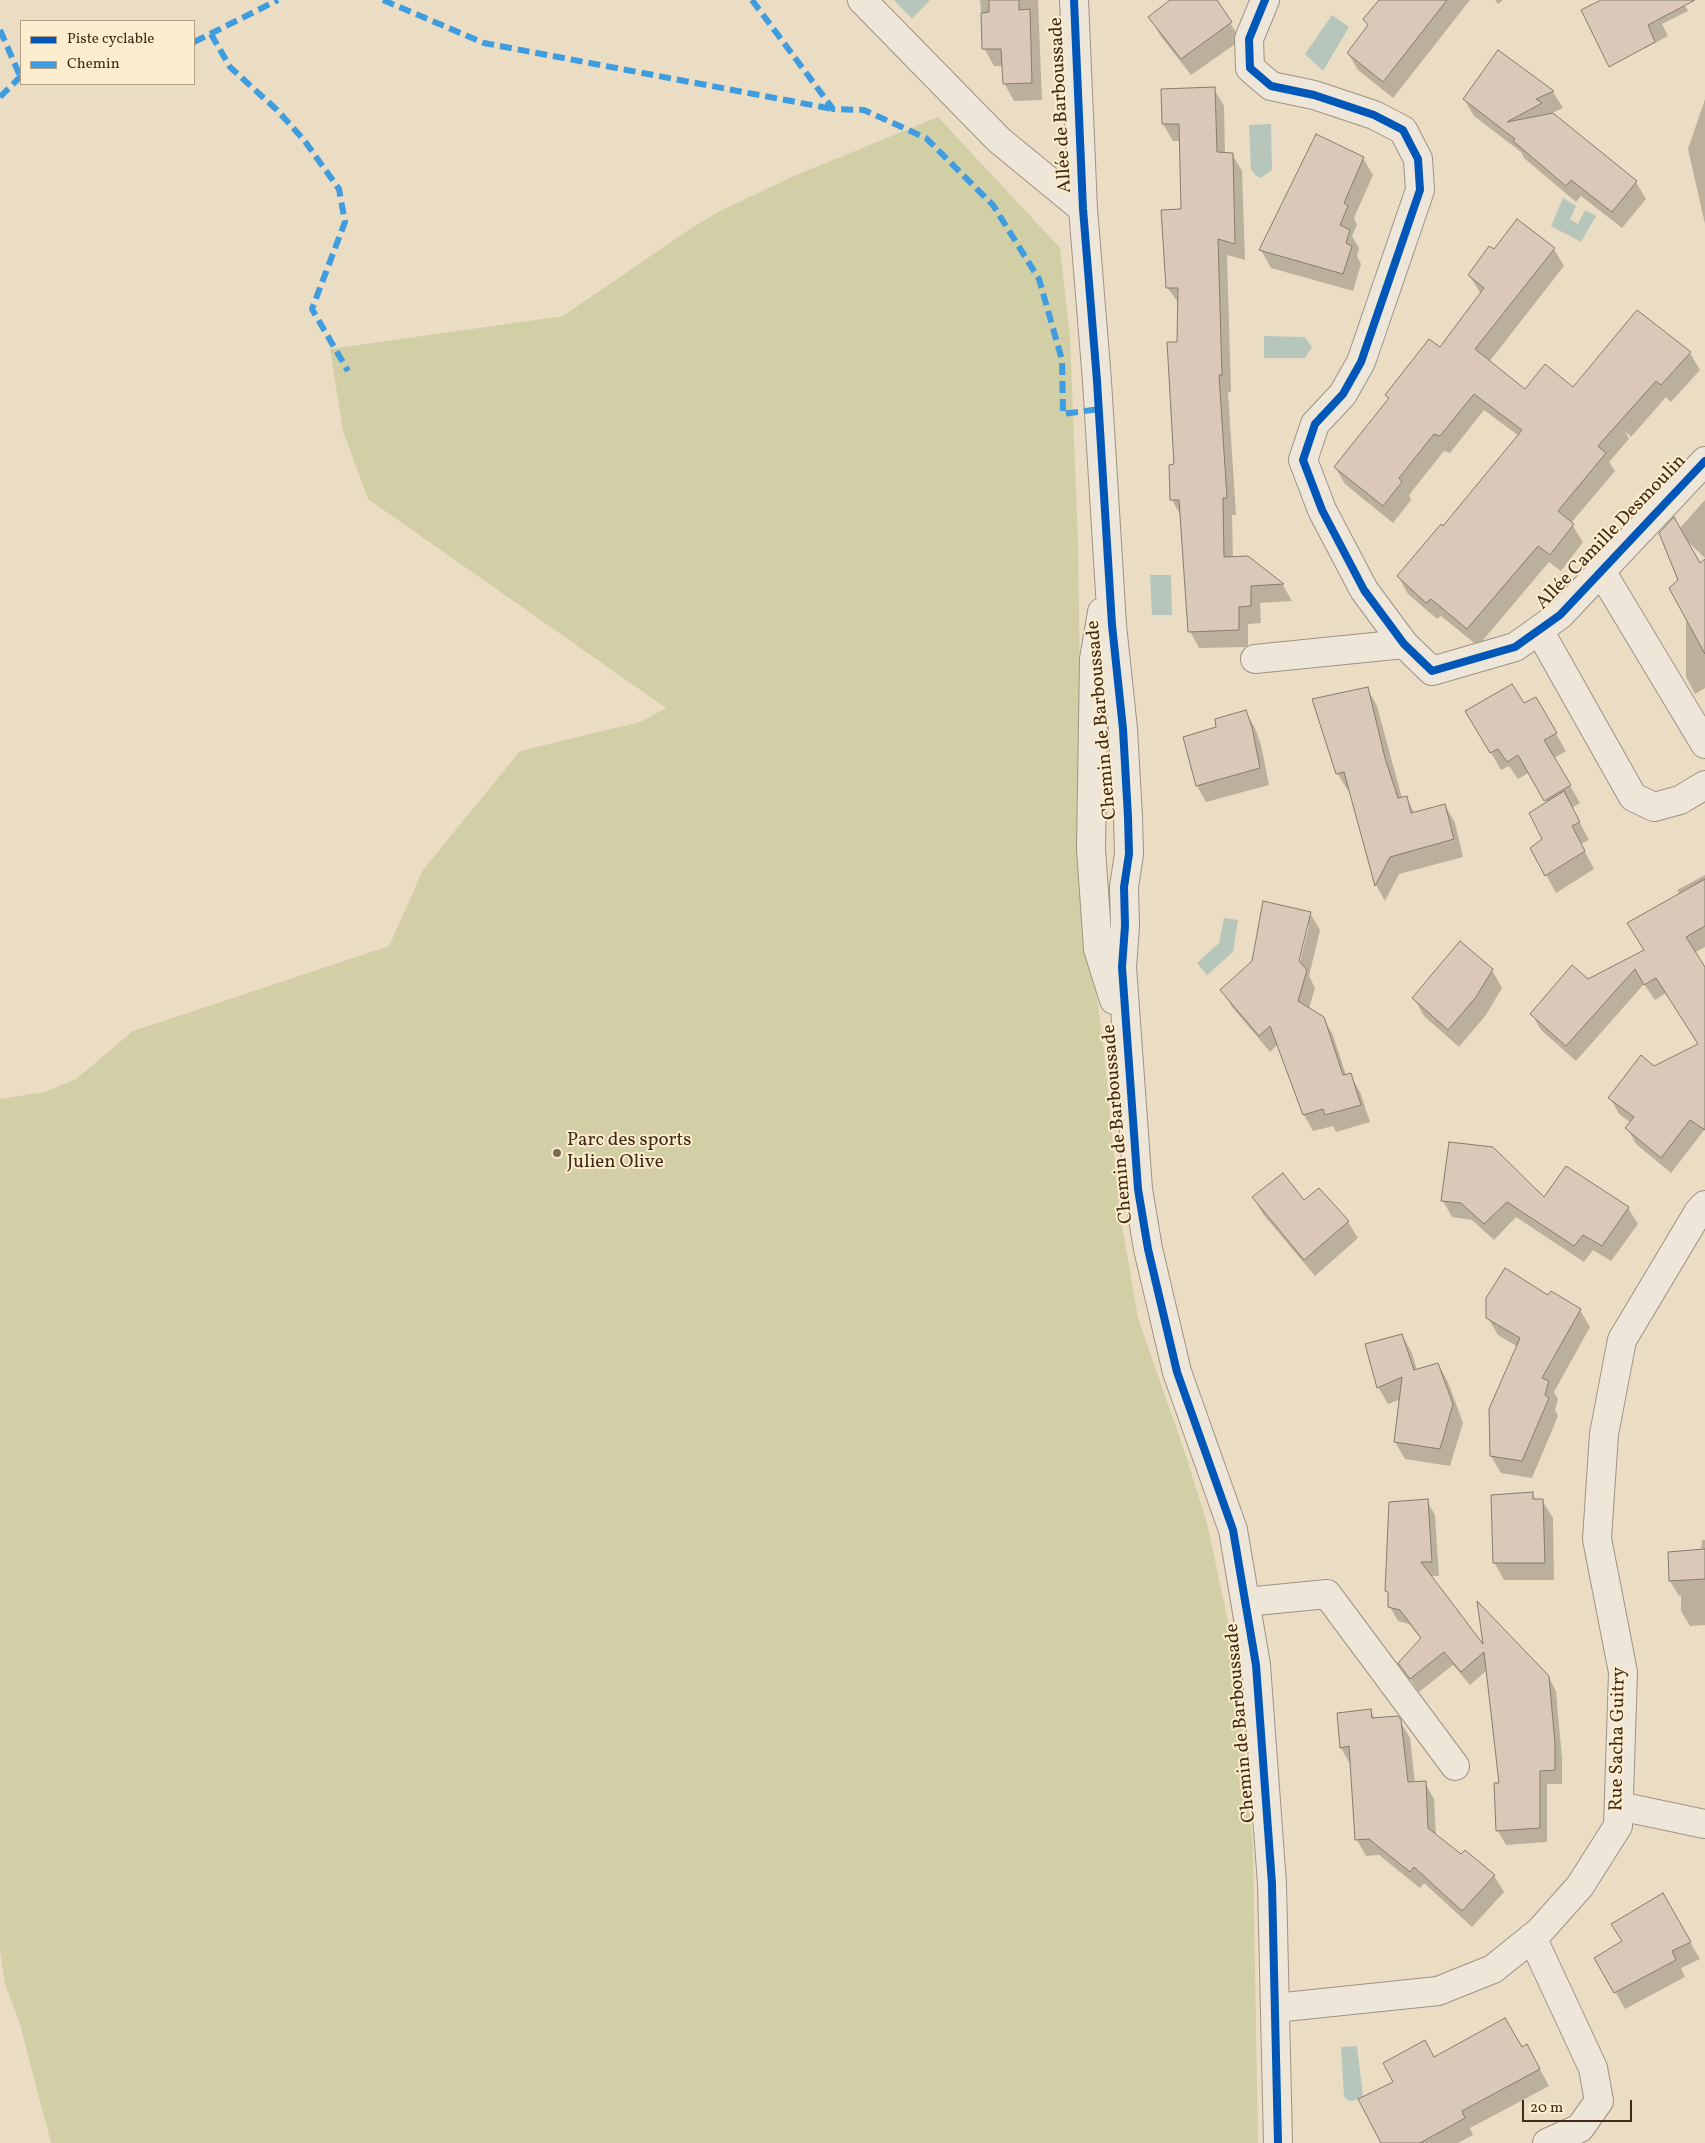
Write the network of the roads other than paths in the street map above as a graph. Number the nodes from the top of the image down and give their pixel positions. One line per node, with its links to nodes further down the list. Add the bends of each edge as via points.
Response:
1 (862, 0): 4 (street, via 999,140)
2 (1074, 0): 4 (street, Allée de Barboussade)
3 (1265, 0): 9 (street, via 1249,39 1250,68 1270,86 1314,95 1403,130 1418,159 1420,190 1361,362 1343,394 1315,424 1303,460 1322,510 1364,590)
4 (1083, 209): 6 (street, Chemin de Barboussade)
5 (1705, 461): 7 (street, Allée Camille Desmoulin)
6 (1108, 571): 13 (street, Chemin de Barboussade, via 1094,659); 14 (street, Chemin de Barboussade, via 1128,817 1129,854)
7 (1601, 571): 8 (street, Allée Camille Desmoulin, via 1560,615); 11 (street, Allée Camille Desmoulin)
8 (1539, 630): 9 (street, Allée Camille Desmoulin, via 1515,646 1432,671); 12 (street, Allée Camille Desmoulin, via 1633,797 1654,807 1680,800)
9 (1404, 644): 10 (street)
10 (1255, 659)
11 (1705, 744)
12 (1705, 785)
13 (1092, 866): 14 (street, via 1100,883 1112,886); 15 (street, Chemin de Barboussade, via 1098,948)
14 (1124, 880): 15 (street, Chemin de Barboussade, via 1122,967)
15 (1126, 1038): 17 (street, Chemin de Barboussade, via 1138,1189 1148,1249 1177,1372 1233,1530)
16 (1705, 1205): 19 (street, Rue Sacha Guitry, via 1622,1340 1604,1434 1597,1540 1624,1672)
17 (1246, 1602): 18 (street, via 1328,1594); 22 (street, Chemin de Barboussade, via 1256,1665 1272,1884)
18 (1455, 1766)
19 (1619, 1806): 20 (street); 21 (street, Rue Sacha Guitry, via 1618,1826 1580,1886)
20 (1705, 1824)
21 (1532, 1937): 22 (street, Rue Sacha Guitry, via 1493,1969 1438,1991); 24 (street, via 1593,2068 1599,2101 1580,2128)
22 (1275, 2008): 23 (street, Chemin de Barboussade)
23 (1278, 2143)
24 (1547, 2143)

